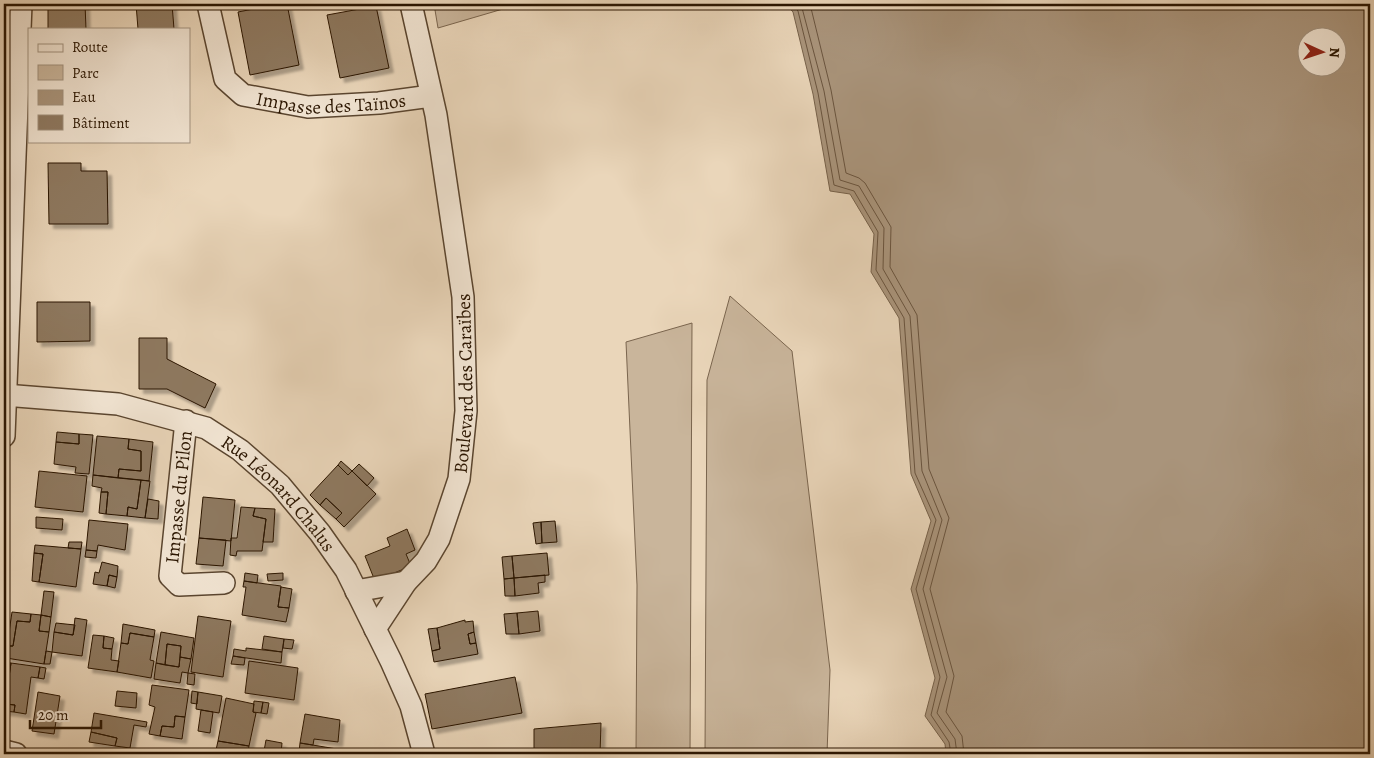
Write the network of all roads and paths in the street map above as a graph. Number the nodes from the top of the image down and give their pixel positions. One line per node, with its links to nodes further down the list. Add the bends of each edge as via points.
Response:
1 (21, 4): 5 (street)
2 (208, 4): 4 (street, Impasse des Taïnos, via 225,79 243,95 308,107)
3 (411, 4): 4 (street, Boulevard des Caraïbes)
4 (431, 96): 10 (street, Boulevard des Caraïbes, via 463,297 466,412 460,479 451,506 426,561)
5 (10, 150): 6 (street)
6 (5, 395): 7 (street, Rue Léonard Chalus, via 118,404); 8 (street)
7 (186, 421): 9 (street, Impasse du Pilon, via 170,576 180,585); 11 (street, Rue Léonard Chalus, via 206,428 240,450 280,485 320,533 346,570)
8 (4, 436)
9 (224, 582)
10 (406, 582): 11 (street); 12 (street, Boulevard des Caraïbes)
11 (356, 591): 12 (street, Rue Léonard Chalus)
12 (375, 629): 15 (street, Rue Léonard Chalus, via 411,706)
13 (4, 751): 14 (street)
14 (16, 754)
15 (424, 754)

